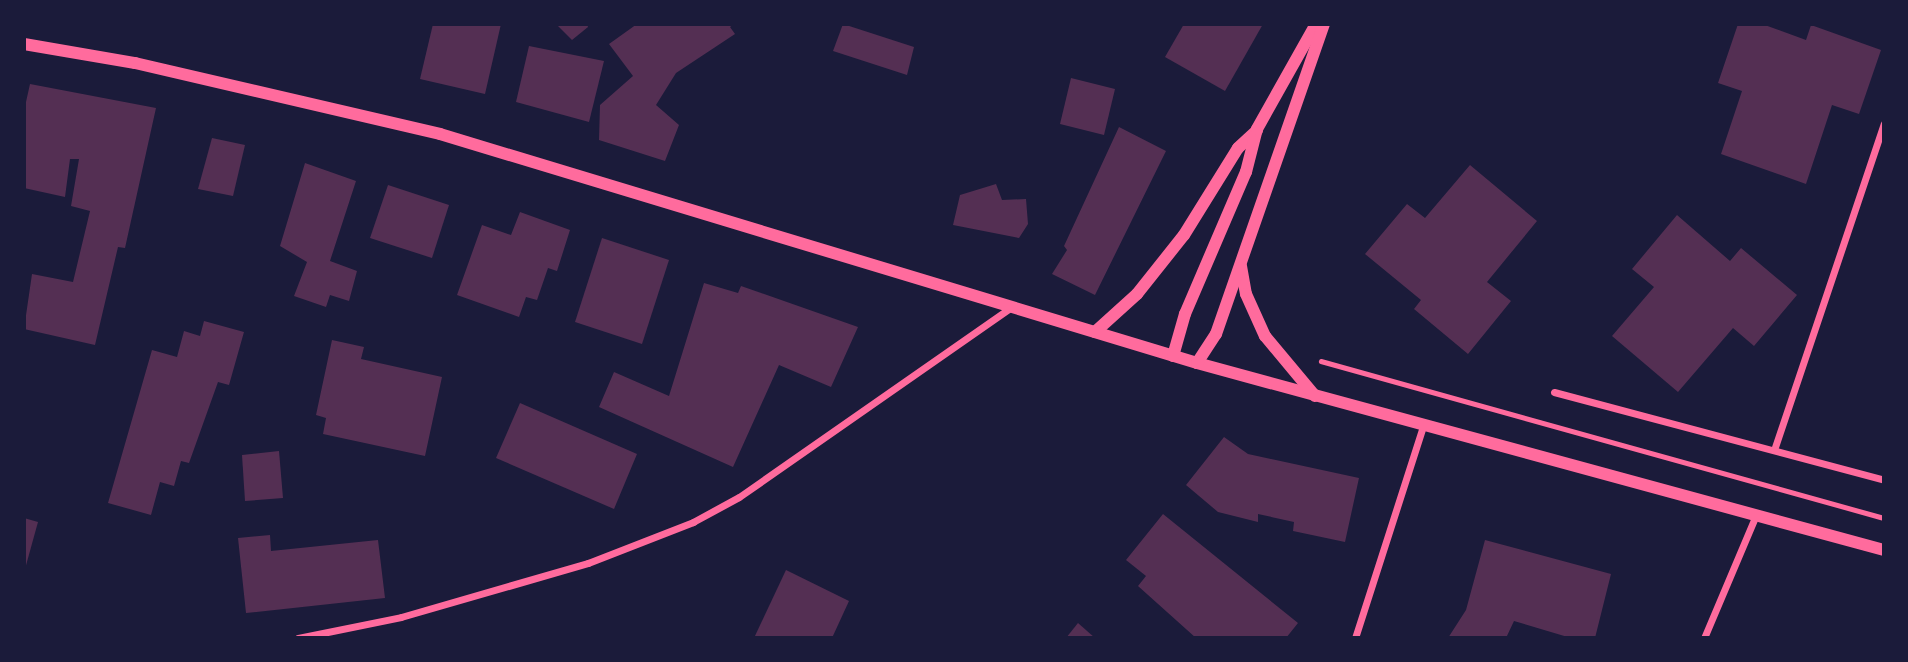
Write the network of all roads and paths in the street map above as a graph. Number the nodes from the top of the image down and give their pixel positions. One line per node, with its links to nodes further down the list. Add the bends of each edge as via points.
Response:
1 (1316, 24): 5 (street)
2 (1324, 24): 6 (street)
3 (24, 44): 7 (street, via 135,63 440,134)
4 (1884, 124): 15 (street)
5 (1257, 130): 8 (street, via 1238,148 1184,235 1137,294); 9 (street, via 1246,172 1185,314)
6 (1240, 262): 11 (street, via 1216,334); 13 (street, via 1246,294 1265,336)
7 (1011, 307): 8 (street); 20 (street, via 739,497 693,522 561,571 401,617)
8 (1095, 332): 9 (street)
9 (1173, 356): 11 (street)
10 (1309, 358): 18 (path)
11 (1197, 363): 13 (street)
12 (1554, 392): 15 (street)
13 (1316, 397): 14 (street)
14 (1423, 426): 17 (street); 21 (street)
15 (1774, 450): 16 (street)
16 (1884, 480)
17 (1756, 515): 19 (street); 22 (street)
18 (1884, 518)
19 (1884, 551)
20 (298, 638)
21 (1355, 638)
22 (1704, 638)

